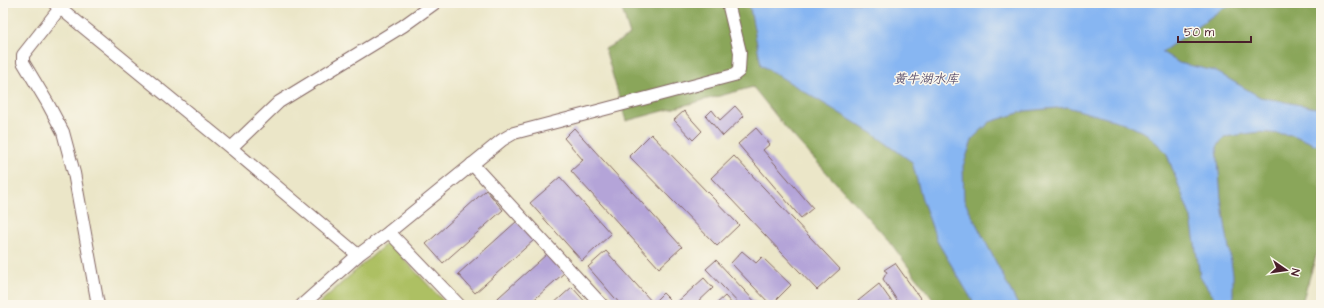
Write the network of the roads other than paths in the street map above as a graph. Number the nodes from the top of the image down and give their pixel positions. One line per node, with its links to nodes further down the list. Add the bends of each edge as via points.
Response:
1 (435, 3): 4 (street, via 403,26 279,102)
2 (728, 3): 5 (street, via 740,58 739,71 734,75 519,131 502,140)
3 (60, 5): 4 (street); 8 (street, via 23,55 22,62 63,132 74,174)
4 (231, 148): 7 (street)
5 (472, 164): 6 (street); 11 (street)
6 (390, 232): 7 (street); 10 (street)
7 (358, 255): 9 (street)
8 (98, 305)
9 (302, 305)
10 (459, 305)
11 (602, 305)

